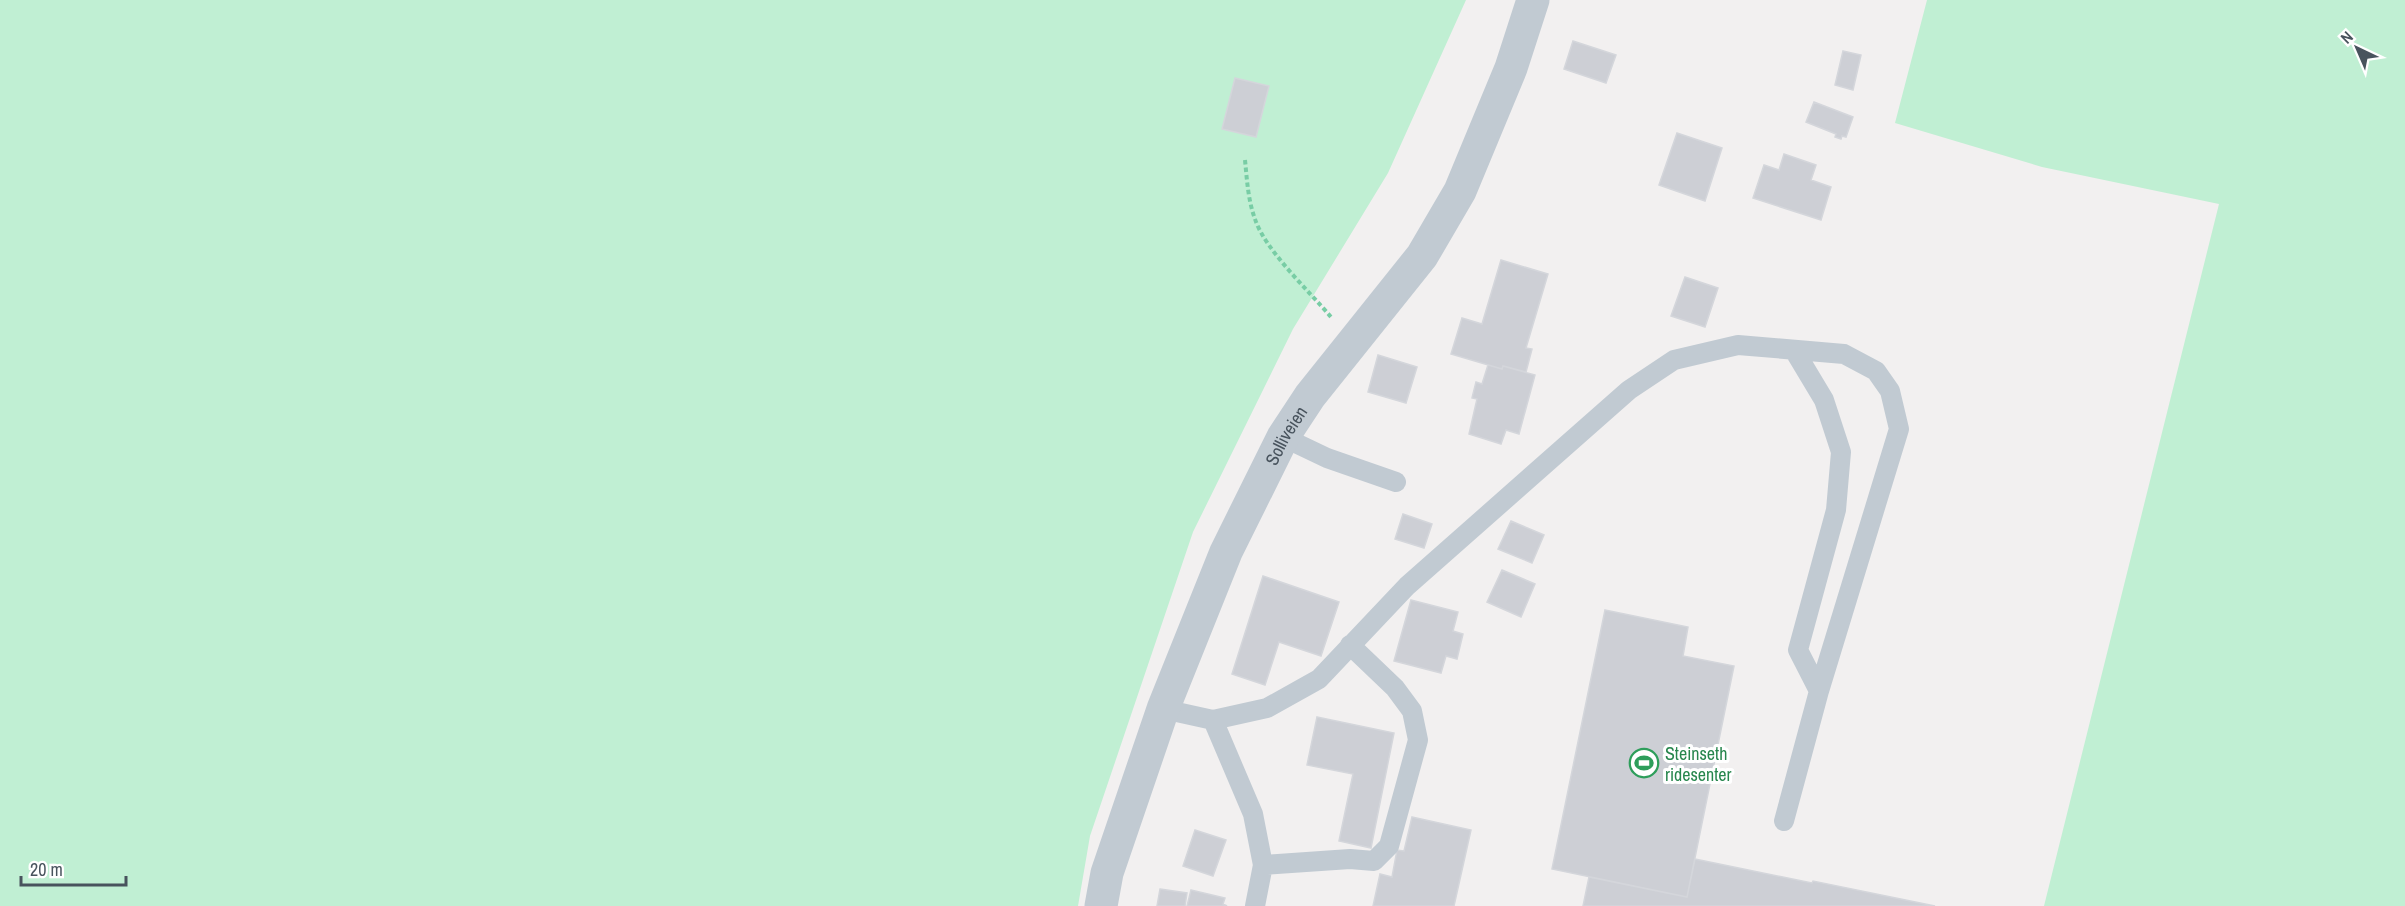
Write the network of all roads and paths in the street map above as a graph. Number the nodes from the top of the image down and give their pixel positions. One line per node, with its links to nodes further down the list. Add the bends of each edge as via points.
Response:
1 (1533, 0): 3 (street, Solliveien, via 1511,69 1460,192 1422,256)
2 (1245, 160): 3 (path, via 1255,222 1268,244)
3 (1352, 341): 5 (street, Solliveien)
4 (1794, 350): 7 (lane, via 1738,345 1674,360 1629,390 1550,459 1407,586); 8 (lane, via 1824,400 1841,453 1836,510 1798,650); 8 (lane, via 1844,354 1876,371 1890,391 1899,429)
5 (1284, 437): 6 (lane, via 1327,458); 9 (street, Solliveien, via 1226,552)
6 (1396, 482)
7 (1350, 645): 10 (lane, via 1319,679 1267,708); 12 (lane, via 1395,688 1412,711 1418,740 1389,846 1374,861)
8 (1819, 691): 11 (lane)
9 (1163, 709): 10 (lane); 13 (street, Solliveien, via 1107,873)
10 (1213, 720): 12 (lane, via 1253,814)
11 (1784, 821)
12 (1263, 865): 14 (lane)
13 (1101, 906)
14 (1255, 906)

